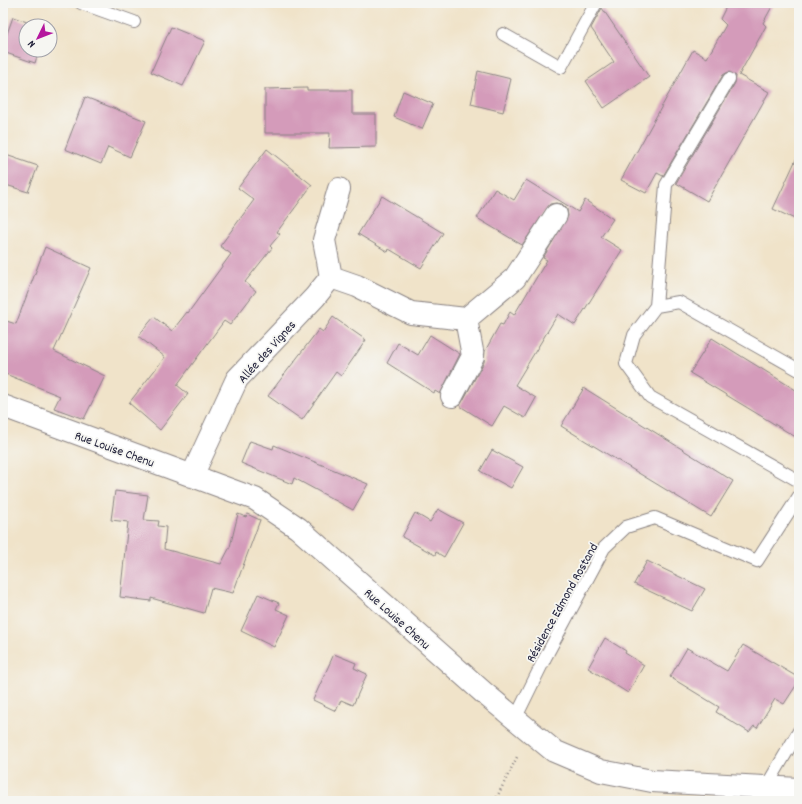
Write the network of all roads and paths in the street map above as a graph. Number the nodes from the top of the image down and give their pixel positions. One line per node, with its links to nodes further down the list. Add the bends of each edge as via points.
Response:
1 (81, 3): 3 (lane)
2 (596, 3): 4 (lane, via 560,67)
3 (134, 22)
4 (503, 34)
5 (729, 79): 9 (lane, via 666,185)
6 (339, 189): 8 (street, via 324,240)
7 (556, 215): 10 (street, via 515,278)
8 (331, 277): 10 (street, via 357,286 411,313); 14 (street, Allée des Vignes, via 237,379)
9 (656, 306): 11 (lane, via 679,302); 15 (lane, via 634,335 626,364 650,397)
10 (466, 319): 12 (street, via 473,356)
11 (799, 370)
12 (452, 396)
13 (3, 406): 14 (street, Rue Louise Chenu)
14 (192, 476): 17 (street, Rue Louise Chenu, via 255,499 298,528)
15 (799, 481)
16 (799, 496): 17 (lane, Résidence Edmond Rostand, via 757,561 655,518 626,527 604,548 545,658)
17 (523, 725): 19 (street, Rue Louise Chenu, via 554,751 601,770 652,782); 21 (path)
18 (799, 731): 19 (lane)
19 (766, 787): 20 (street, Rue Louise Chenu)
20 (799, 789)
21 (495, 801)

